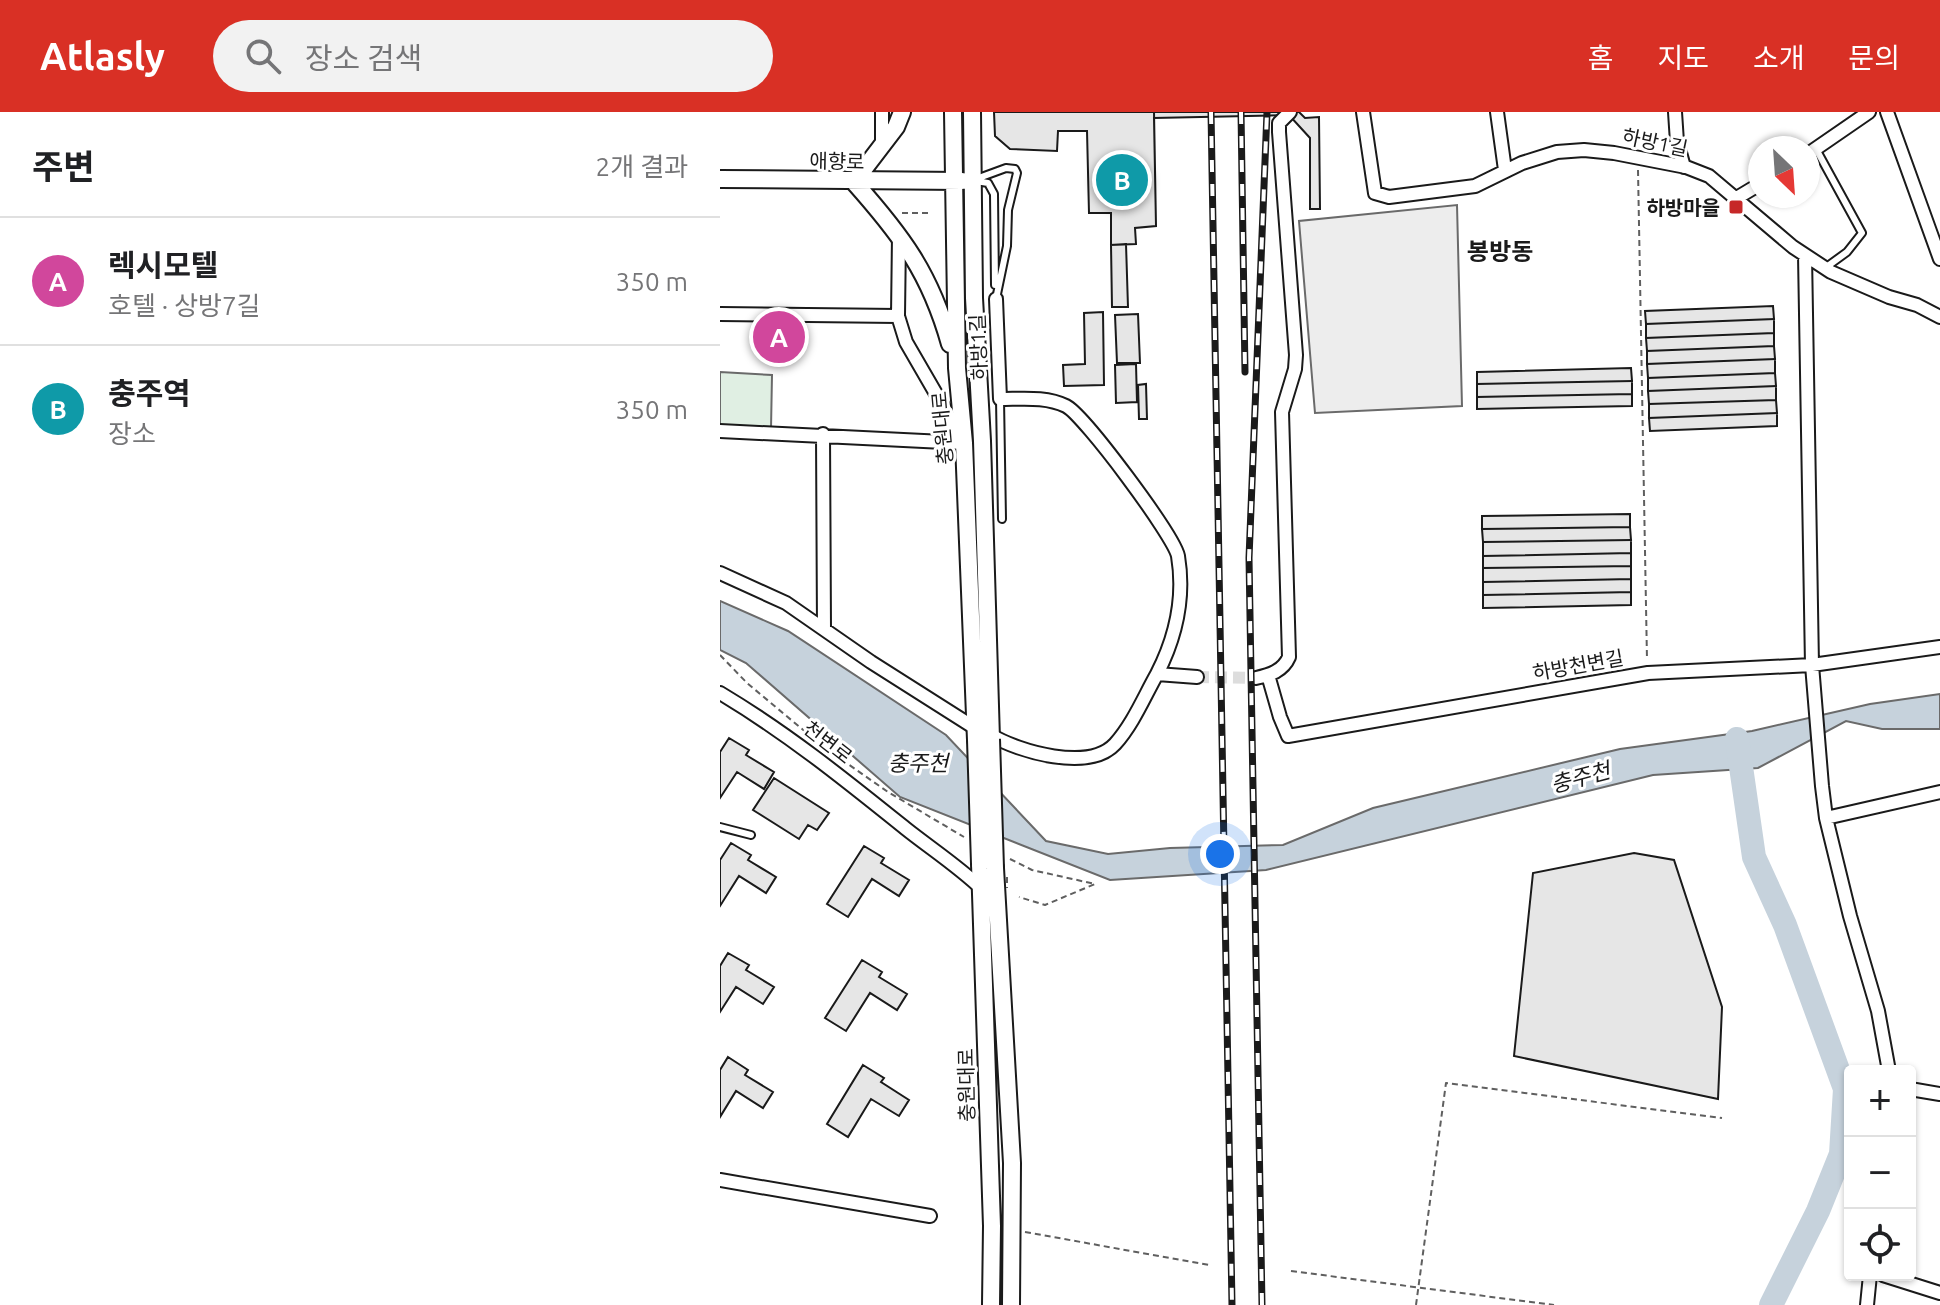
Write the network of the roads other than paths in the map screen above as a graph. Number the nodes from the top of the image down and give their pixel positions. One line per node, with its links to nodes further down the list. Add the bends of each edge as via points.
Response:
1 (882, 112): 11 (street)
2 (902, 112): 11 (street)
3 (953, 112): 19 (street, 충원대로)
4 (972, 112): 17 (street, 충원대로)
5 (1290, 112): 39 (street, 하방천변길, via 1282,118 1279,132 1296,361 1282,412 1289,657 1281,668 1262,676 1288,736 1648,673)
6 (1363, 112): 15 (street, 하방1길, via 1375,193 1389,197 1475,186)
7 (1497, 112): 15 (street)
8 (1675, 112): 14 (street)
9 (1869, 112): 12 (street)
10 (1887, 112): 24 (street)
11 (882, 145): 18 (street)
12 (1820, 146)
13 (1820, 165): 25 (lane, via 1862,233)
14 (1684, 167): 15 (street, 하방1길, via 1584,150 1557,152); 21 (street, 하방1길, via 1709,176)
15 (1505, 170)
16 (720, 179): 18 (street, 애향로)
17 (973, 181): 19 (street, 애향로); 26 (lane, via 988,183 994,194); 26 (lane, via 1006,168 1017,173); 43 (street, 충원대로, via 974,326 982,441)
18 (854, 182): 19 (street, 애향로); 22 (street)
19 (954, 182): 30 (street, 충원대로)
20 (1748, 191): 21 (street)
21 (1735, 199): 23 (street, 하방1길)
22 (899, 236): 28 (street); 30 (street, via 939,306)
23 (1805, 255): 25 (street, 하방1길); 39 (street)
24 (1940, 259)
25 (1825, 268): 29 (street, 하방1길)
26 (996, 299): 31 (street, 하방1길)
27 (720, 314): 28 (street)
28 (898, 316): 34 (street, via 906,342)
29 (1940, 317)
30 (957, 368): 34 (street, 충원대로)
31 (1000, 399): 35 (lane); 40 (street, 하방1길, via 1049,399 1070,407 1174,544 1180,610)
32 (720, 431): 33 (street)
33 (823, 434): 34 (street); 37 (street)
34 (964, 443): 43 (street, 충원대로)
35 (1002, 519)
36 (720, 573): 37 (street, via 786,603)
37 (824, 628): 43 (street)
38 (1940, 647): 39 (street, 하방천변길)
39 (1812, 665): 45 (street)
40 (1157, 674): 41 (street); 43 (street, 하방1길, via 1114,745 1103,752 1054,756)
41 (1197, 677)
42 (720, 693): 49 (street, 천변로, via 791,737)
43 (983, 735): 48 (street, bridge)
44 (1940, 792): 45 (street)
45 (1826, 818): 50 (street)
46 (720, 827): 47 (lane)
47 (751, 835)
48 (993, 863): 49 (street, 충원대로); 59 (street, 충원대로, via 1013,1231)
49 (982, 889): 58 (street, 충원대로)
50 (1888, 1065)
51 (1916, 1090): 52 (street)
52 (1940, 1094)
53 (720, 1180): 54 (street)
54 (930, 1216)
55 (1869, 1281): 60 (street)
56 (1902, 1281): 57 (street)
57 (1940, 1293)
58 (991, 1305)
59 (1011, 1305)
60 (1867, 1305)

